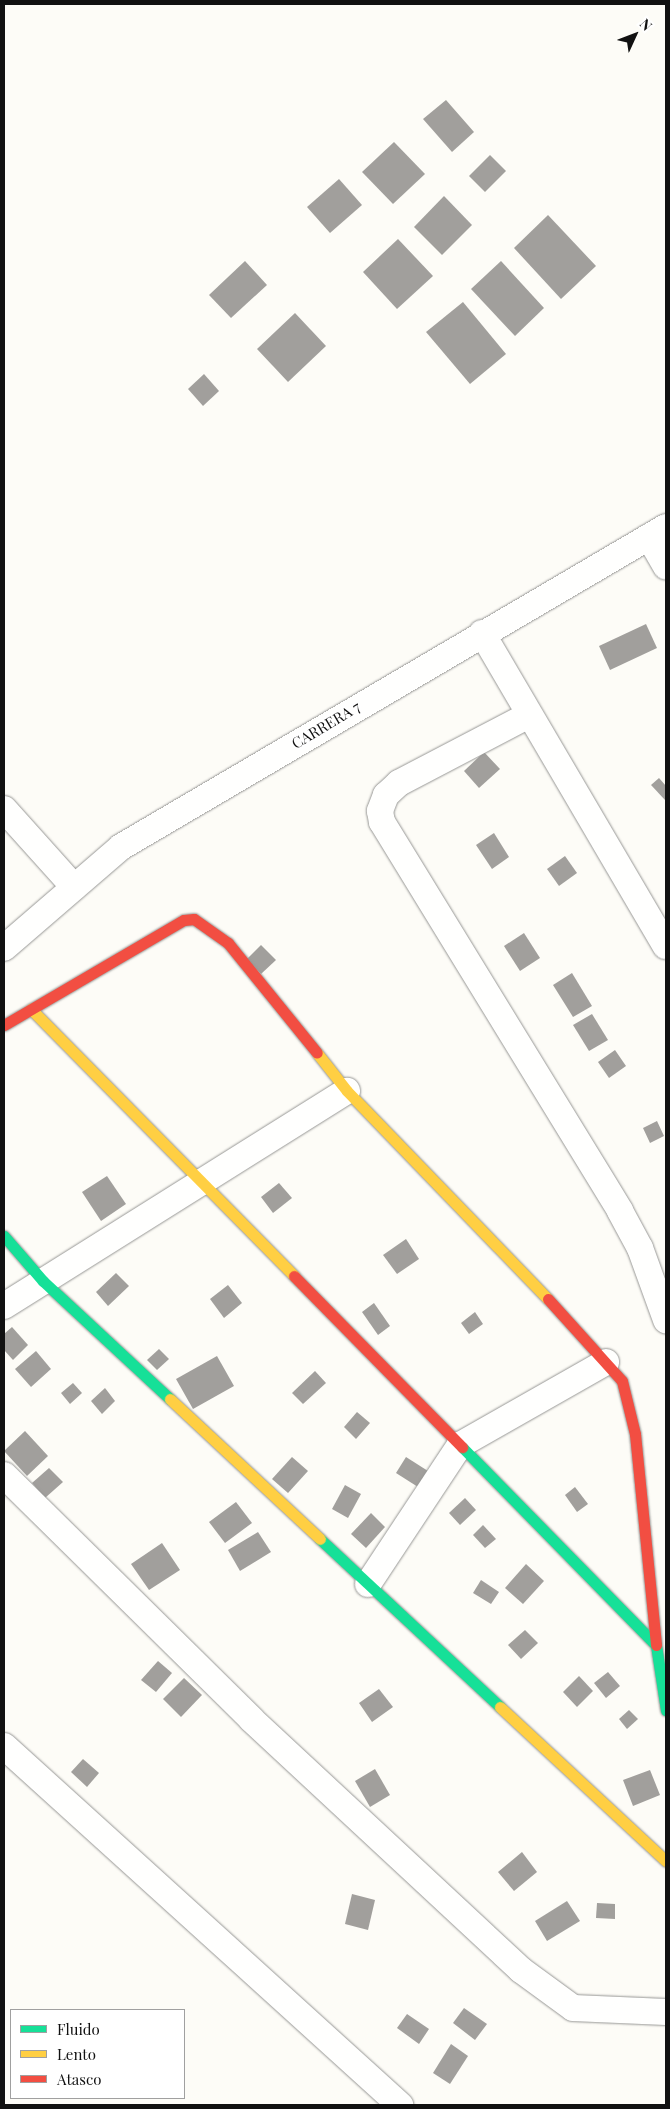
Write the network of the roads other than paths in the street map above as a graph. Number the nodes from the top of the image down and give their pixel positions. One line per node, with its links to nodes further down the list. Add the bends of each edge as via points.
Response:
1 (658, 532): 2 (street); 3 (street, CARRERA 7)
2 (666, 566)
3 (482, 633): 4 (street); 6 (street, CARRERA 7, via 121,847)
4 (529, 715): 7 (street); 16 (street, via 399,783 386,795 380,811 382,822 620,1212 640,1248)
5 (4, 809): 6 (street)
6 (74, 887): 8 (street, CARRERA 7)
7 (666, 946)
8 (4, 948)
9 (31, 1009): 10 (street); 11 (street, via 164,929 194,918 228,943); 12 (street)
10 (4, 1025)
11 (347, 1090): 12 (street); 17 (street)
12 (203, 1184): 14 (street); 18 (street)
13 (4, 1236): 14 (street)
14 (43, 1281): 15 (street); 20 (street)
15 (4, 1306)
16 (666, 1320)
17 (606, 1362): 18 (street); 21 (street, via 622,1382 635,1434)
18 (460, 1445): 20 (street); 21 (street)
19 (4, 1475): 25 (street, via 251,1719 521,1970 573,2008)
20 (368, 1584): 24 (street)
21 (656, 1645): 22 (street)
22 (666, 1710)
23 (4, 1746): 26 (street)
24 (666, 1861)
25 (666, 2012)
26 (400, 2105)

